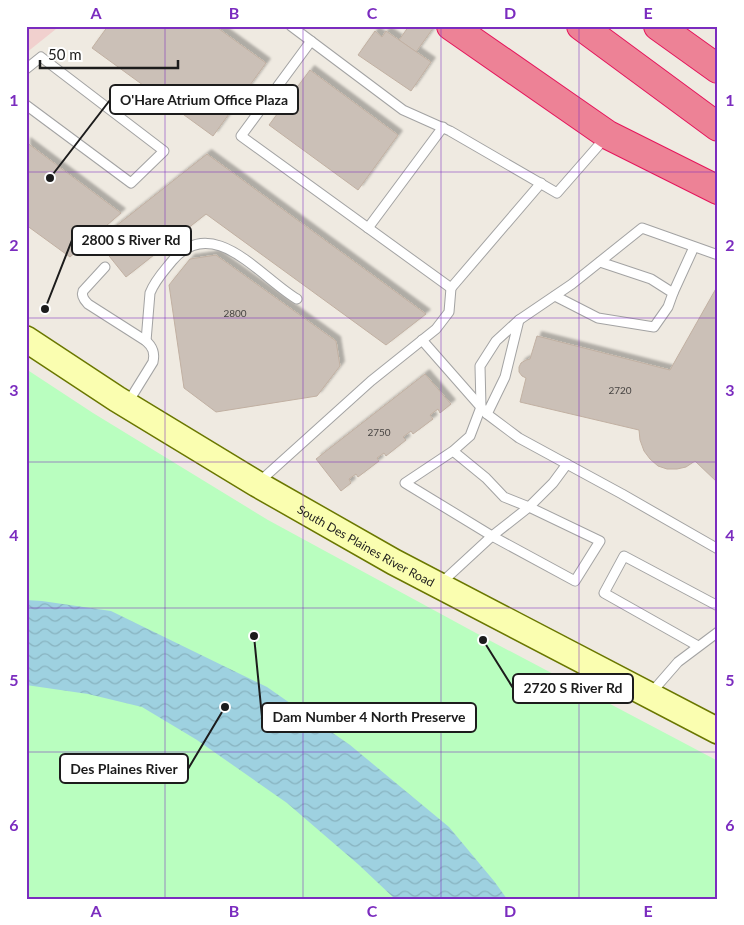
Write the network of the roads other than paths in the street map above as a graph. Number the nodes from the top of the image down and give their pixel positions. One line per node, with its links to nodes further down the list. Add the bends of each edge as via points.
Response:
1 (292, 26): 5 (lane)
2 (451, 26): 11 (highway)
3 (581, 26): 10 (highway)
4 (658, 26): 7 (highway)
5 (311, 41): 9 (lane, via 402,110); 14 (lane, via 241,136)
6 (26, 69): 8 (lane, via 41,57 164,152 131,182)
7 (718, 69)
8 (26, 105)
9 (443, 127): 12 (lane); 14 (lane)
10 (718, 127)
11 (608, 135): 12 (lane, via 557,193); 13 (highway)
12 (541, 183): 19 (lane)
13 (718, 190)
14 (368, 228): 19 (lane)
15 (694, 247): 16 (lane); 17 (lane, via 642,228); 20 (lane)
16 (718, 255)
17 (600, 262): 20 (lane, via 651,279); 21 (lane)
18 (105, 267): 26 (lane, via 83,291 83,298)
19 (451, 288): 25 (lane, via 449,312)
20 (674, 293): 21 (lane, via 654,327 598,318)
21 (555, 296): 23 (lane)
22 (297, 299): 26 (lane, via 229,250 213,243 198,244 179,253 155,281 150,293)
23 (519, 320): 28 (lane, via 505,378); 28 (lane, via 496,341 480,366)
24 (26, 339): 27 (main road, South Des Plaines River Road)
25 (422, 340): 28 (lane); 31 (lane, via 371,381)
26 (146, 342): 27 (lane, via 154,352 153,362)
27 (127, 405): 31 (main road, South Des Plaines River Road)
28 (484, 411): 29 (lane, via 470,436); 30 (lane, via 519,438)
29 (453, 451): 32 (lane, via 504,497); 33 (lane, via 405,483)
30 (567, 464): 32 (lane, via 553,484); 34 (lane)
31 (257, 484): 35 (main road, South Des Plaines River Road)
32 (529, 507): 33 (lane); 33 (lane, via 600,541 575,581)
33 (492, 536): 35 (lane)
34 (718, 549)
35 (439, 585): 39 (main road, South Des Plaines River Road)
36 (718, 606): 38 (lane, via 624,556 604,593)
37 (718, 632): 38 (lane)
38 (698, 646): 39 (lane, via 678,662)
39 (650, 695): 40 (main road, South Des Plaines River Road)
40 (713, 726)

